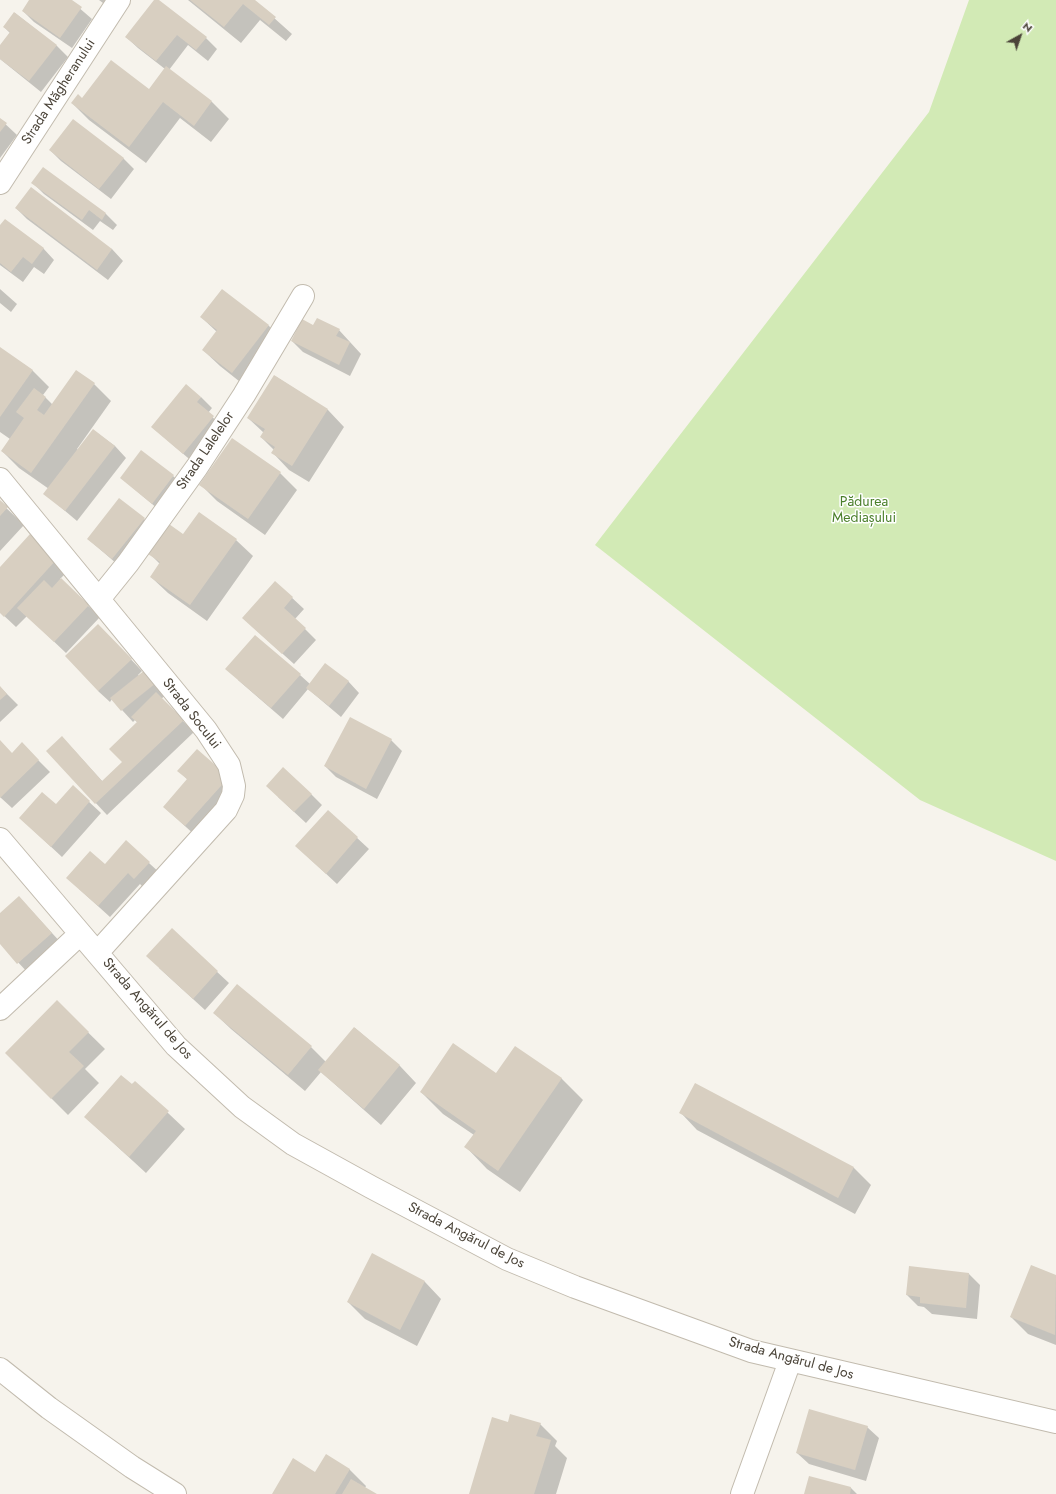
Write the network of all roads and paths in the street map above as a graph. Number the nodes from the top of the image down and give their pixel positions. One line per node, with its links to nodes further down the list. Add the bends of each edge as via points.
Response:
1 (119, 0): 2 (street, Strada Măgheranului)
2 (0, 183)
3 (303, 296): 5 (street, Strada Lalelelor, via 244,395 197,467)
4 (0, 479): 5 (street, Strada Socului)
5 (99, 599): 8 (street, Strada Socului, via 206,730 229,765 234,786 226,810)
6 (0, 839): 7 (street, Strada Angărul de Jos)
7 (80, 934): 8 (street, Strada Angărul de Jos); 9 (street)
8 (97, 953): 10 (street, Strada Angărul de Jos, via 176,1046 242,1107 294,1144 507,1259 575,1287 751,1351)
9 (0, 1009)
10 (790, 1361): 12 (street, Strada Angărul de Jos); 14 (street)
11 (0, 1369): 13 (street, via 62,1417)
12 (1056, 1422)
13 (175, 1494)
14 (742, 1494)

